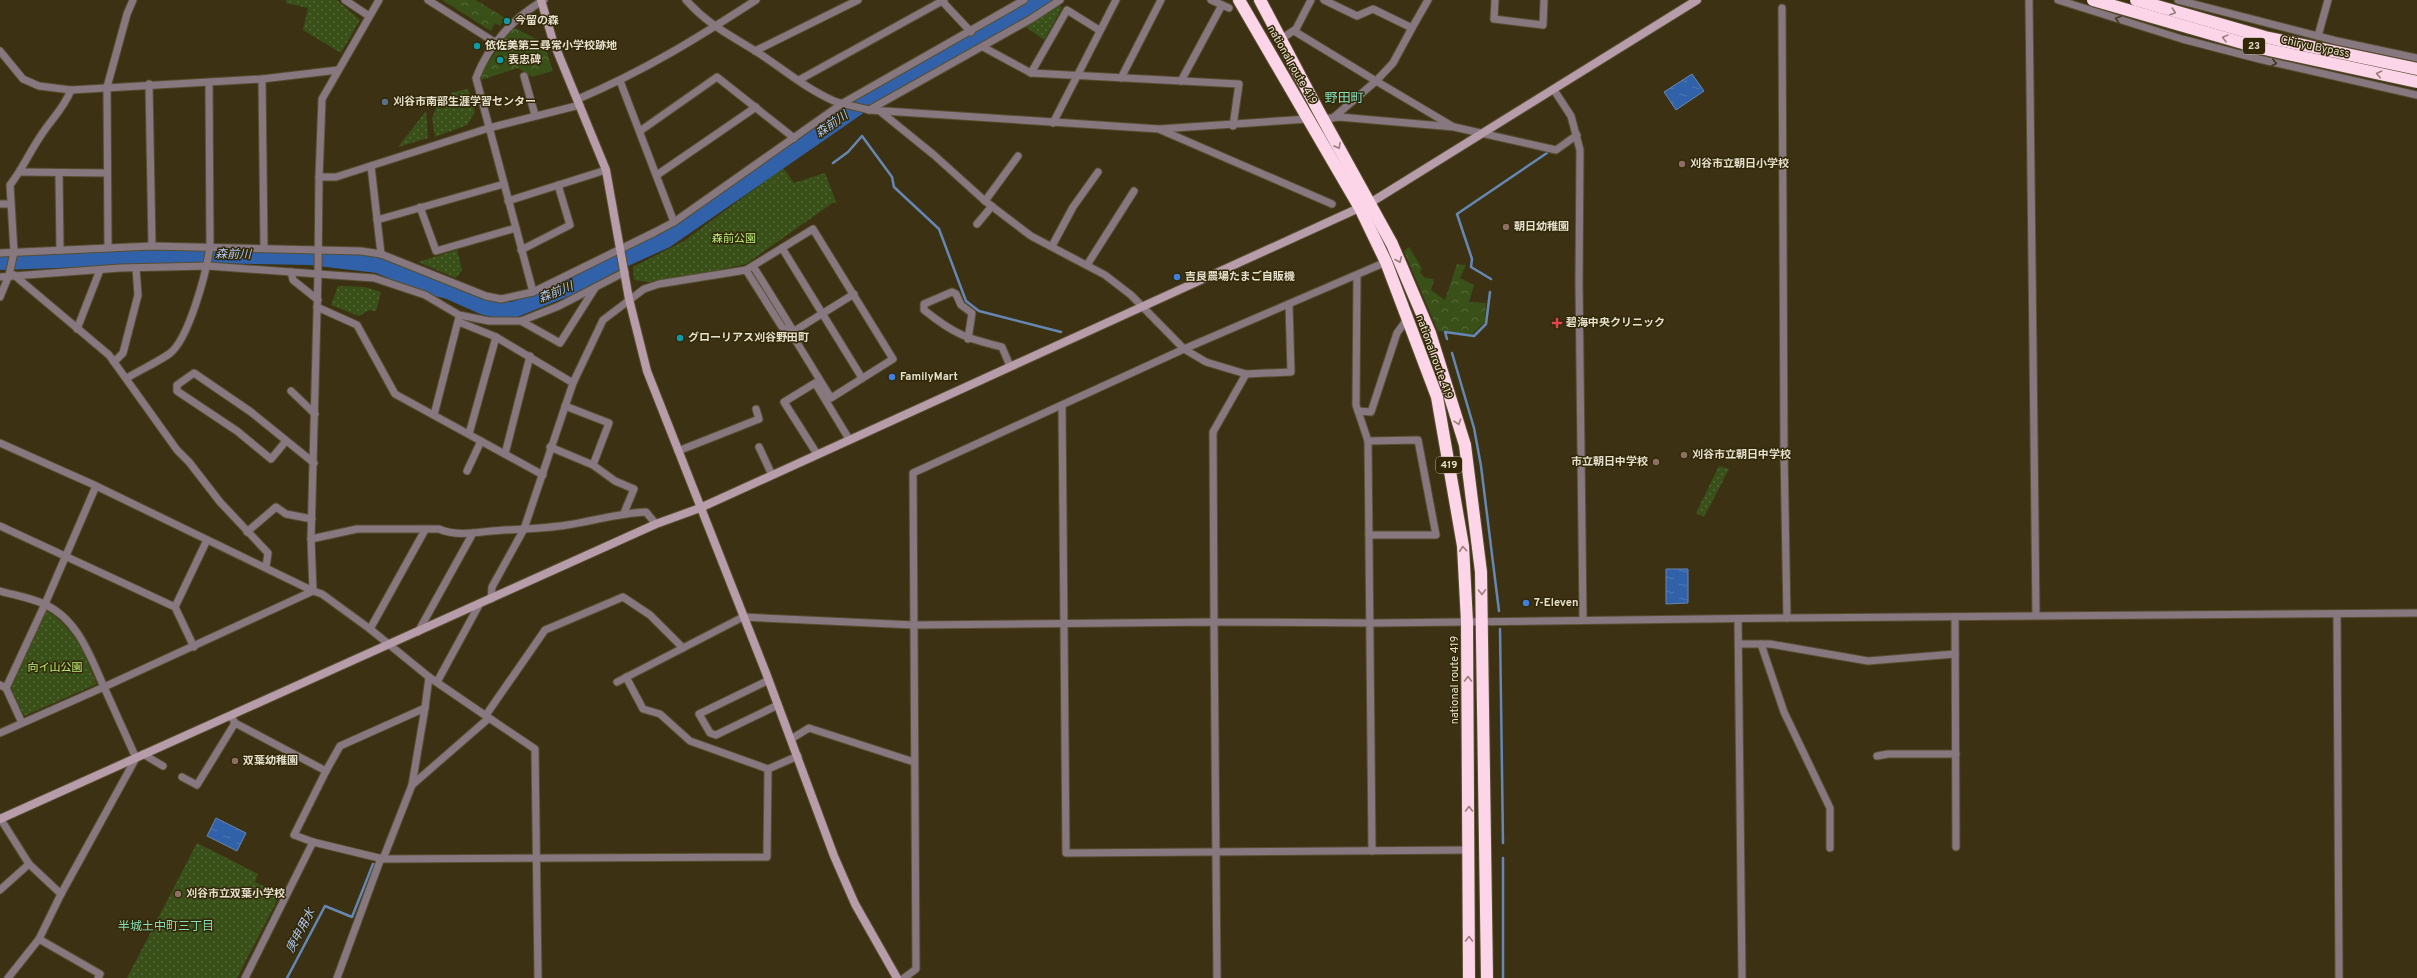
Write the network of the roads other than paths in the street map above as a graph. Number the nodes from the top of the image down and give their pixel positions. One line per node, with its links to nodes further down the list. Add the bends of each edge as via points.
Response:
1 (133, 0): 60 (street)
2 (345, 0): 31 (street)
3 (379, 0): 31 (street)
4 (428, 0): 40 (street)
5 (542, 0): 40 (street, via 506,29); 64 (street, via 553,42)
6 (686, 0): 32 (street)
7 (756, 0): 32 (street)
8 (858, 0): 43 (street)
9 (943, 0): 36 (street); 53 (street)
10 (1024, 0): 36 (street)
11 (1060, 0): 41 (street)
12 (1116, 0): 34 (street)
13 (1161, 0): 51 (street)
14 (1211, 0): 29 (street)
15 (1239, 0): 71 (highway, national route 419 / 419)
16 (1260, 0): 38 (highway, national route 419 / 419)
17 (1311, 0): 35 (street)
18 (1324, 0): 33 (street, via 1357,16 1373,9)
19 (1428, 0): 33 (street)
20 (1495, 0): 21 (street, via 1494,19 1543,25)
21 (1544, 0)
22 (1697, 0): 62 (street)
23 (2029, 0): 199 (street)
24 (2058, 0): 50 (street, via 2182,38)
25 (2093, 0): 57 (highway, Chiryu Bypass / 23, one-way to 25, bridge, via 2260,48)
26 (2136, 0): 45 (highway, Chiryu Bypass / 23, one-way to 45, bridge, via 2265,37)
27 (2328, 0): 37 (street)
28 (2183, 1): 37 (street)
29 (1223, 2): 55 (street)
30 (1782, 8): 202 (street)
31 (369, 16): 46 (street)
32 (714, 27): 43 (street); 54 (street, via 665,58)
33 (1412, 28): 56 (street, via 1393,63)
34 (1099, 30): 47 (street, via 1067,10); 49 (street)
35 (1294, 31): 38 (street); 56 (street)
36 (971, 32): 65 (street)
37 (2318, 36): 39 (street)
38 (1281, 39): 70 (highway, national route 419 / 419)
39 (2337, 41): 44 (street); 50 (street)
40 (496, 43): 75 (street, via 476,78)
41 (983, 47): 47 (street); 67 (street)
42 (0, 51): 61 (street, via 22,80 39,86)
43 (755, 51): 53 (street)
44 (2417, 58)
45 (2417, 69)
46 (338, 70): 52 (street); 89 (street, via 322,99)
47 (1031, 73): 49 (street)
48 (524, 76): 69 (street)
49 (1076, 76): 51 (street); 72 (street)
50 (2331, 76): 63 (street)
51 (1121, 78): 55 (street)
52 (262, 79): 58 (street); 108 (street)
53 (799, 80): 65 (street, via 833,101)
54 (620, 81): 64 (street); 77 (street)
55 (1181, 81): 73 (street, via 1239,84)
56 (1376, 81): 70 (street); 74 (street)
57 (2417, 82)
58 (209, 83): 59 (street); 105 (street)
59 (150, 84): 60 (street); 104 (street)
60 (107, 87): 61 (street); 86 (street)
61 (71, 90): 84 (street, via 64,106 40,137)
62 (1554, 90): 78 (street); 79 (street, via 1571,116)
63 (2417, 95)
64 (579, 102): 69 (street); 83 (street)
65 (843, 103): 67 (street); 80 (street)
66 (756, 107): 77 (street, via 717,77); 80 (street); 88 (street)
67 (869, 110): 68 (street)
68 (881, 112): 72 (street); 94 (street)
69 (535, 115): 75 (street)
70 (1328, 118): 74 (street); 98 (highway, national route 419 / 419, one-way to 98)
71 (1308, 119): 73 (street); 98 (highway, national route 419 / 419)
72 (1053, 122): 76 (street)
73 (1233, 126): 76 (street)
74 (1454, 127): 78 (street)
75 (489, 128): 82 (street); 90 (street)
76 (1159, 129): 97 (street)
77 (640, 131): 88 (street)
78 (1482, 135): 79 (street, via 1556,150); 98 (street)
79 (1577, 135): 204 (street, via 1580,150)
80 (794, 138): 101 (street)
81 (1018, 156): 94 (street)
82 (371, 166): 89 (street, via 336,177); 100 (street)
83 (606, 170): 91 (street); 113 (street)
84 (20, 172): 87 (street); 96 (street, via 10,185)
85 (1098, 172): 106 (street, via 1073,207)
86 (107, 173): 87 (street); 107 (street)
87 (60, 174): 111 (street)
88 (657, 175): 101 (street)
89 (319, 178): 110 (street)
90 (504, 184): 93 (street); 99 (street)
91 (558, 185): 93 (street); 112 (street, via 570,225)
92 (1134, 191): 119 (street)
93 (508, 201): 103 (street)
94 (988, 203): 102 (street); 106 (street, via 1032,236)
95 (0, 204): 96 (street)
96 (10, 204): 114 (street)
97 (1332, 204)
98 (1365, 206): 117 (highway, national route 419 / 419); 136 (street); 205 (highway, national route 419 / 419, one-way to 205, via 1392,244 1430,333 1465,445 1481,572)
99 (420, 207): 100 (street); 103 (street, via 436,251)
100 (377, 220): 116 (street)
101 (674, 222): 113 (street)
102 (977, 224)
103 (516, 228): 112 (street)
104 (152, 246): 105 (street); 107 (street)
105 (210, 246): 108 (street); 118 (street)
106 (1052, 246): 119 (street)
107 (108, 248): 111 (street)
108 (264, 248): 110 (street)
109 (782, 248): 121 (street); 131 (street, via 813,229); 137 (street)
110 (318, 249): 116 (street); 125 (street)
111 (60, 250): 114 (street)
112 (522, 250): 130 (street)
113 (622, 250): 124 (street); 130 (street)
114 (14, 252): 115 (street); 126 (street)
115 (0, 254)
116 (381, 254): 130 (street, via 486,296 501,299)
117 (1386, 262): 127 (street); 139 (highway, national route 419 / 419)
118 (208, 266): 120 (street); 123 (street); 150 (street, via 188,326 171,353)
119 (1087, 266): 136 (street, via 1105,275)
120 (136, 268): 122 (street); 147 (street, via 138,295 123,353)
121 (749, 268): 133 (street, via 659,284); 142 (street, via 782,327)
122 (100, 270): 126 (street); 141 (street)
123 (291, 272): 125 (street); 134 (street, via 293,280)
124 (625, 272): 129 (street); 133 (street)
125 (318, 274): 134 (street); 138 (street, via 374,278 425,295)
126 (12, 275): 128 (street); 132 (street); 141 (street)
127 (1356, 275): 135 (street); 157 (street)
128 (0, 277)
129 (595, 288): 140 (street); 140 (street, via 560,343)
130 (533, 292)
131 (854, 294): 137 (street); 151 (street, via 893,359)
132 (0, 298)
133 (629, 299): 152 (street, via 602,320); 168 (street, via 647,371)
134 (317, 304): 158 (street); 159 (street, via 357,325 395,394)
135 (1288, 304): 145 (street); 149 (street, via 1291,372)
136 (1142, 307): 145 (street); 148 (street)
137 (822, 314): 142 (street); 151 (street)
138 (459, 318): 140 (street); 143 (street); 159 (street)
139 (1407, 319): 157 (street, via 1397,332 1371,412); 208 (highway, national route 419 / 419, one-way to 139, via 1463,546 1437,397)
140 (521, 321)
141 (77, 329): 147 (street)
142 (792, 333): 151 (street, via 831,398)
143 (496, 337): 146 (street); 160 (street)
144 (968, 339): 144 (street, via 924,310 924,304 952,292 956,294 961,305 972,313); 148 (street, via 1002,347)
145 (1184, 349): 149 (street, via 1206,362); 155 (street)
146 (530, 356): 152 (street); 169 (street)
147 (114, 362): 150 (street)
148 (1010, 366): 161 (street)
149 (1246, 374): 206 (street, via 1213,432)
150 (126, 378): 184 (street, via 177,450)
151 (862, 378)
152 (573, 383): 154 (street)
153 (291, 391): 158 (street)
154 (565, 406): 166 (street); 172 (street, via 609,423)
155 (1062, 406): 209 (street); 210 (street, via 913,473)
156 (756, 409): 168 (street, via 760,419)
157 (1358, 411): 164 (street)
158 (315, 414): 171 (street)
159 (434, 415): 160 (street)
160 (468, 434): 163 (street)
161 (849, 439): 170 (street); 170 (street, via 815,383 784,402)
162 (286, 441): 162 (street, via 251,412 194,373 177,385 177,391 237,431 271,459); 171 (street)
163 (481, 441): 169 (street); 173 (street)
164 (1368, 441): 186 (street); 186 (street, via 1418,440 1436,535)
165 (1, 446): 176 (street)
166 (550, 447): 172 (street); 174 (street)
167 (759, 448): 175 (street)
168 (678, 451): 177 (street)
169 (505, 454): 174 (street)
170 (817, 454): 175 (street)
171 (314, 463): 179 (street)
172 (593, 465): 178 (street, via 615,481 634,489)
173 (467, 471)
174 (544, 475): 182 (street)
175 (772, 475): 177 (street)
176 (96, 486): 188 (street); 189 (street)
177 (700, 508): 180 (street); 200 (street)
178 (624, 513): 180 (street, via 646,512); 182 (street, via 567,525)
179 (312, 519): 184 (street, via 286,514 276,507); 187 (street)
180 (656, 524): 193 (street)
181 (0, 526): 189 (street)
182 (524, 529): 185 (street); 193 (street, via 492,587)
183 (425, 530): 185 (street); 187 (street, via 357,529); 211 (street)
184 (247, 532): 190 (street, via 268,553)
185 (473, 533): 212 (street)
186 (1369, 535): 207 (street)
187 (311, 539): 192 (street)
188 (207, 540): 190 (street); 196 (street)
189 (65, 555): 194 (street); 196 (street)
190 (266, 567): 192 (street)
191 (0, 591): 194 (street)
192 (312, 591): 211 (street, via 322,594); 216 (street)
193 (491, 599): 195 (street)
194 (45, 604): 224 (street); 225 (street, via 67,620 81,637)
195 (479, 605): 212 (street); 222 (street)
196 (175, 607): 216 (street)
197 (2417, 613): 198 (street)
198 (2337, 614): 199 (street); 267 (street)
199 (2036, 615): 201 (street)
200 (743, 617): 210 (street); 217 (street); 221 (street)
201 (1955, 617): 202 (street); 218 (street)
202 (1787, 618): 203 (street)
203 (1738, 619): 204 (street); 213 (street)
204 (1583, 620): 205 (street)
205 (1483, 621): 208 (street); 265 (highway, national route 419 / 419)
206 (1214, 622): 207 (street); 209 (street); 249 (street)
207 (1371, 622): 208 (street); 248 (street)
208 (1467, 622): 247 (highway, national route 419 / 419, one-way to 208)
209 (1064, 624): 210 (street); 249 (street, via 1066,853)
210 (914, 625): 237 (street)
211 (370, 629): 215 (street)
212 (418, 632): 215 (street)
213 (1739, 644): 214 (street); 266 (street)
214 (1761, 644): 218 (street, via 1868,661); 246 (street, via 1784,712 1830,808)
215 (390, 645): 220 (street); 229 (street)
216 (194, 647): 225 (street)
217 (683, 648): 219 (street); 228 (street, via 650,615 623,597 545,630)
218 (1955, 654): 233 (street)
219 (626, 676): 223 (street); 239 (street, via 643,709 660,714 690,741)
220 (429, 677): 222 (street); 227 (street)
221 (769, 680): 226 (street); 226 (street, via 699,714 710,733 716,735)
222 (437, 682): 228 (street)
223 (617, 682)
224 (3, 686): 230 (street)
225 (104, 687): 230 (street); 234 (street)
226 (778, 705): 232 (street)
227 (425, 708): 240 (street, via 340,746); 242 (street)
228 (487, 716): 242 (street); 250 (street, via 535,749)
229 (233, 719): 234 (street); 240 (street); 241 (street, via 197,785)
230 (22, 723): 231 (street)
231 (0, 733)
232 (791, 739): 235 (street); 237 (street, via 809,728)
233 (1956, 754): 236 (street); 245 (street)
234 (139, 756): 238 (street); 243 (street); 254 (street)
235 (798, 756): 239 (street); 261 (street, via 834,856 855,904)
236 (1877, 756)
237 (914, 762): 262 (street, via 916,969)
238 (163, 766)
239 (768, 769): 250 (street, via 767,857)
240 (326, 771): 244 (street, via 294,835)
241 (182, 776)
242 (412, 785): 251 (street)
243 (0, 819): 252 (street)
244 (313, 842): 251 (street); 258 (street)
245 (1956, 847)
246 (1830, 848)
247 (1469, 850): 248 (street); 264 (highway, national route 419 / 419, one-way to 247)
248 (1372, 851): 249 (street)
249 (1216, 853): 263 (street)
250 (538, 858): 251 (street); 260 (street)
251 (382, 859): 259 (street)
252 (29, 864): 253 (street); 254 (street)
253 (0, 890)
254 (61, 894): 255 (street)
255 (39, 939): 256 (street); 257 (street, via 100,974)
256 (8, 978)
257 (98, 978)
258 (245, 978)
259 (337, 978)
260 (538, 978)
261 (897, 978)
262 (904, 978)
263 (1217, 978)
264 (1469, 978)
265 (1486, 978)
266 (1742, 978)
267 (2339, 978)

